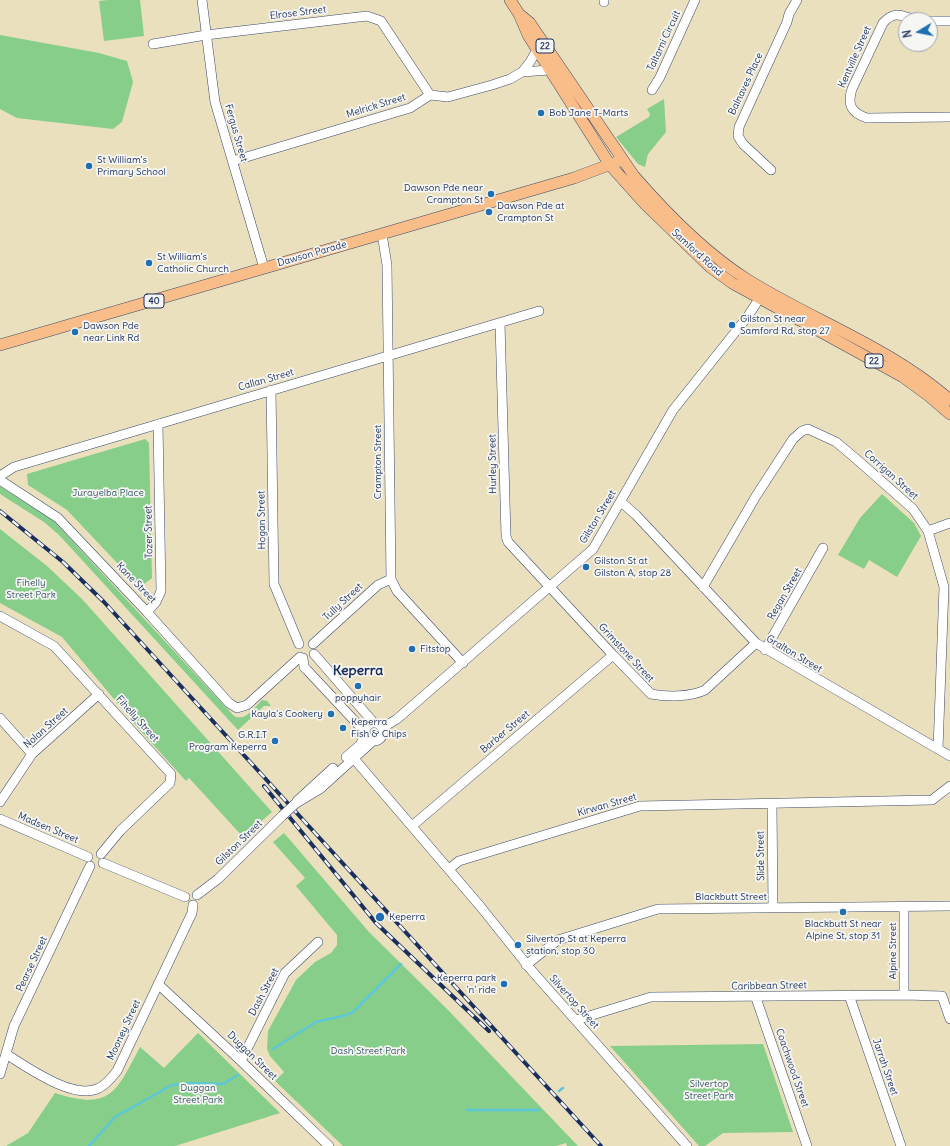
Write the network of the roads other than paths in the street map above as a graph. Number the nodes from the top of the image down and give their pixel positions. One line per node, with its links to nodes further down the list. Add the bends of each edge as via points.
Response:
1 (202, 0): 9 (street, Fergus Street)
2 (695, 0): 14 (street, Taltarni Circuit)
3 (797, 0): 20 (street, Balnaves Place, via 739,127 738,136 743,144)
4 (513, 1): 5 (main road, Samford Road / 22)
5 (519, 14): 11 (main road, Samford Road / 22, via 523,28); 18 (main road, Samford Road / 22, via 530,23)
6 (898, 15): 16 (street, Kentville Street, via 890,16 883,23 852,88 849,98 851,108 858,116 867,118)
7 (938, 21): 8 (street)
8 (950, 21)
9 (206, 36): 10 (street, Elrose Street); 15 (street, Elrose Street, via 367,16 382,21); 17 (street, Fergus Street, via 216,102)
10 (153, 44)
11 (537, 50): 12 (main road, Samford Road / 22); 13 (street)
12 (549, 70): 13 (street); 19 (main road, Samford Road / 22)
13 (522, 72): 15 (street, via 496,84 448,97)
14 (652, 90)
15 (430, 95): 17 (street, Melrick Street, via 410,108)
16 (950, 118)
17 (233, 160): 22 (street, Fergus Street)
18 (622, 160): 19 (main road, Dawson Parade / 40); 23 (main road, Samford Road / 22, via 652,197 696,239)
19 (610, 165): 21 (main road, Dawson Parade / 40, via 574,178); 23 (main road, Samford Road / 22, via 645,204 710,266 732,283)
20 (771, 170)
21 (382, 234): 22 (main road, Dawson Parade / 40); 27 (street, Crampton Street, via 387,265)
22 (264, 268): 26 (main road, Dawson Parade / 40)
23 (763, 294): 29 (main road, Samford Road / 22, via 904,365); 30 (main road, Samford Road / 22, via 903,377); 34 (street, Gilston Street, via 673,410)
24 (539, 311): 25 (street, Callan Street)
25 (500, 323): 27 (street, Callan Street); 40 (street, Hurley Street, via 506,536 508,542)
26 (0, 346)
27 (388, 357): 28 (street, Callan Street); 38 (street, Crampton Street)
28 (271, 390): 31 (street, Callan Street); 44 (street, Hogan Street, via 274,584)
29 (950, 400)
30 (950, 414)
31 (158, 424): 32 (street, Callan Street, via 14,467); 41 (street, Tozer Street, via 161,591)
32 (0, 476)
33 (0, 480): 41 (street, Kane Street, via 58,518)
34 (621, 502): 39 (street, Gralton Street); 40 (street, Gilston Street, via 593,549)
35 (950, 523): 36 (street)
36 (928, 531): 39 (street, Corrigan Street, via 913,509 854,457 836,442 808,429 802,431 789,446 756,496); 55 (street, Corrigan Street, via 944,587)
37 (824, 548): 46 (street, Regan Street)
38 (391, 579): 45 (street, Tully Street, via 378,585); 49 (street, via 397,591)
39 (703, 587): 43 (street, Gralton Street)
40 (551, 588): 47 (street, Grimstone Street); 49 (street, Gilston Street)
41 (148, 612): 48 (street, Kane Street, via 229,703 237,708 247,705)
42 (0, 616): 50 (street, Fihelly Street, via 54,646)
43 (756, 643): 46 (street, Gralton Street); 47 (street, Grimstone Street, via 705,690 685,695 649,693)
44 (299, 644): 45 (street, via 306,641); 48 (street, via 297,650)
45 (313, 649): 48 (street, via 310,657); 52 (street)
46 (765, 650): 55 (street, Gralton Street)
47 (613, 655): 63 (street, Barber Street)
48 (302, 657): 53 (street, via 304,667)
49 (463, 662): 52 (street, Gilston Street, via 396,719)
50 (100, 694): 56 (street, Nolan Street); 64 (street, Fihelly Street, via 171,774 170,783 120,831)
51 (0, 718): 56 (street)
52 (378, 725): 53 (street, via 369,725); 54 (street, via 383,733 381,738)
53 (366, 733): 54 (street); 57 (street, Gilston Street)
54 (373, 741): 57 (street, Gilston Street)
55 (938, 749): 58 (street, Gralton Street)
56 (32, 754): 60 (street, Nolan Street)
57 (352, 756): 63 (street); 67 (street, Gilston Street, bridge, via 314,794 295,804 218,879)
58 (950, 756)
59 (950, 786): 61 (street, Kirwan Street, via 932,800)
60 (0, 802)
61 (772, 804): 66 (street, Kirwan Street, via 640,806 459,861); 72 (street, Slide Street)
62 (0, 819): 65 (street, Madsen Street)
63 (412, 826): 66 (street)
64 (102, 858): 65 (street, via 95,852); 65 (street, via 97,867); 68 (street)
65 (89, 861): 81 (street, Pearse Street, via 14,1026)
66 (449, 869): 74 (street, Silvertop Street)
67 (197, 895): 68 (street, via 190,892); 69 (street, via 198,901)
68 (185, 897): 69 (street, via 188,904)
69 (193, 905): 75 (street, Mooney Street, via 192,913)
70 (904, 906): 71 (street, Blackbutt Street); 72 (street, Blackbutt Street); 77 (street, Alpine Street)
71 (950, 906)
72 (773, 907): 74 (street, Blackbutt Street, via 658,909 558,940)
73 (318, 942): 82 (street, Dash Street, via 285,973)
74 (526, 965): 80 (street, Silvertop Street)
75 (158, 984): 81 (street, Mooney Street, via 117,1071 99,1089 67,1088 39,1075); 82 (street, Duggan Street)
76 (849, 995): 77 (street, Caribbean Street); 78 (street, Caribbean Street); 87 (street, Jarrah Street)
77 (904, 995): 79 (street, Caribbean Street, via 942,996)
78 (756, 998): 80 (street, Caribbean Street, via 651,997); 86 (street, Coachwood Street)
79 (950, 1019)
80 (576, 1020): 85 (street, Silvertop Street)
81 (6, 1054): 83 (street, Pearse Street)
82 (241, 1061): 84 (street, Duggan Street)
83 (0, 1074)
84 (329, 1146)
85 (687, 1146)
86 (807, 1146)
87 (901, 1146)

